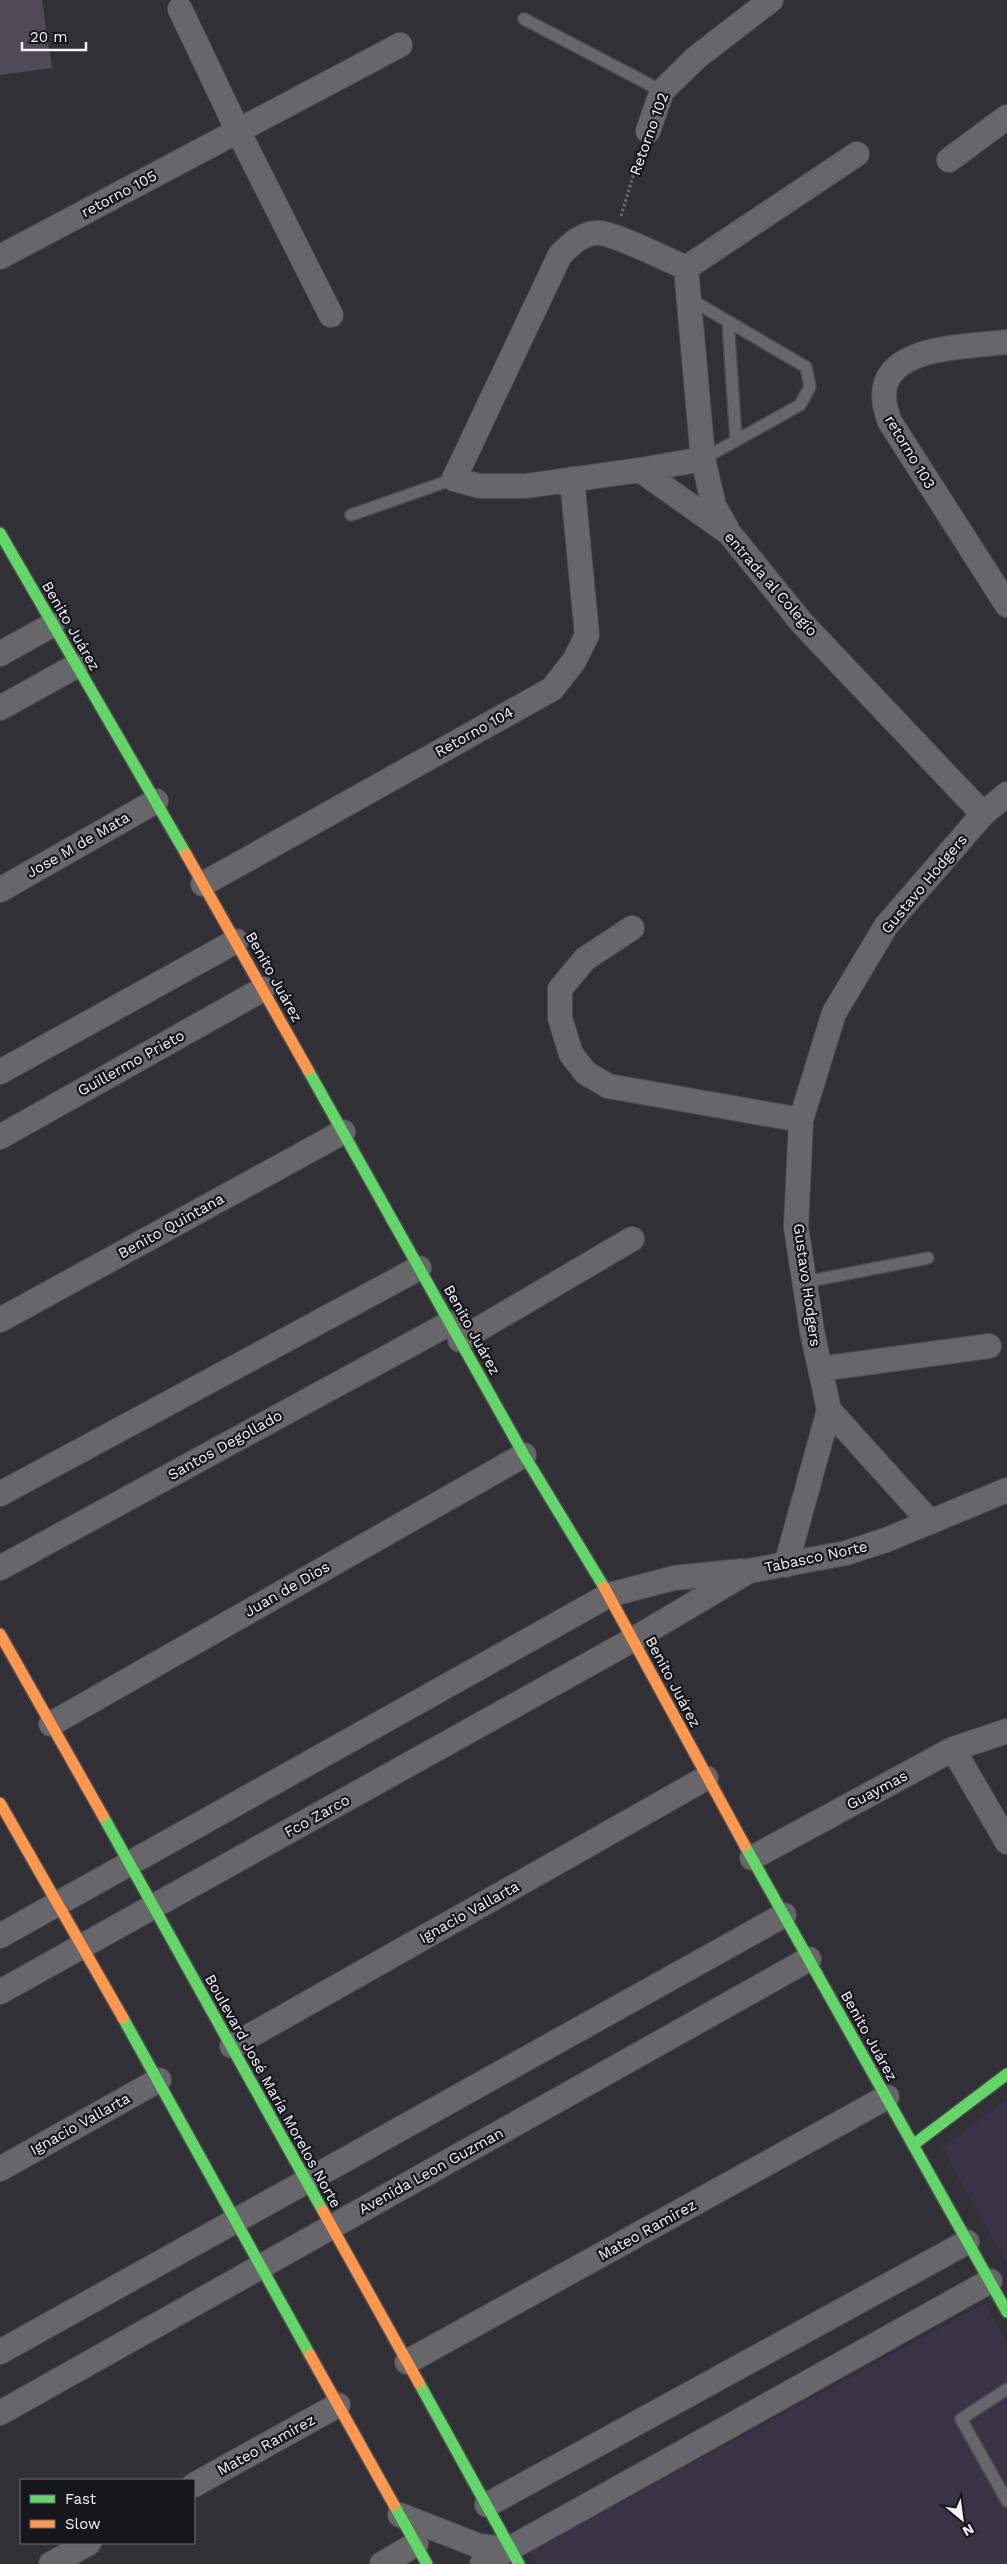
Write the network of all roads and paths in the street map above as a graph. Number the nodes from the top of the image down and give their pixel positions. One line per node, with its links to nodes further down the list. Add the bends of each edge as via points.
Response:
1 (771, 0): 5 (street, Retorno 102, via 697,56)
2 (178, 5): 7 (street)
3 (524, 19): 5 (lane)
4 (400, 45): 7 (street, retorno 105)
5 (662, 90): 8 (street, Retorno 102)
6 (1007, 117): 10 (street)
7 (238, 131): 12 (street, retorno 105); 15 (street)
8 (648, 131): 11 (path, Retorno 102)
9 (857, 154): 13 (street)
10 (949, 160)
11 (614, 238): 13 (street); 21 (street, via 599,233 583,237 560,256)
12 (0, 257)
13 (686, 268): 14 (street)
14 (688, 298): 16 (lane); 19 (street)
15 (331, 315)
16 (728, 321): 18 (lane); 18 (lane, via 806,368 810,387 800,405)
17 (1007, 342): 26 (street, retorno 103, via 920,353 896,366 884,385 883,404 890,422)
18 (736, 441): 19 (lane)
19 (703, 459): 20 (street); 25 (street, via 714,506)
20 (640, 470): 22 (street); 25 (street, entrada al Colegio)
21 (454, 479): 22 (street, via 480,486 526,486); 23 (lane)
22 (572, 479): 34 (street, Retorno 104, via 587,635 574,661 552,689)
23 (351, 514)
24 (0, 533): 27 (street, Benito Juárez)
25 (729, 533): 33 (street, entrada al Colegio, via 802,623)
26 (1007, 605)
27 (52, 625): 28 (street); 29 (street, Benito Juárez)
28 (0, 654)
29 (76, 666): 30 (street); 32 (street, Benito Juárez)
30 (0, 708)
31 (1007, 794): 33 (street, Gustavo Hodgers)
32 (156, 801): 34 (street, Benito Juárez); 35 (street, Jose M de Mata)
33 (983, 814): 40 (street, Gustavo Hodgers, via 886,926 834,1013)
34 (203, 884): 37 (street, Benito Juárez)
35 (0, 890)
36 (632, 928): 40 (street, via 585,959 560,989 560,1018 572,1054 586,1074 608,1086)
37 (236, 940): 38 (street, Benito Juárez); 39 (street)
38 (263, 989): 41 (street, Benito Juárez); 42 (street, Guillermo Prieto)
39 (0, 1072)
40 (801, 1120): 46 (street, Gustavo Hodgers, via 796,1227)
41 (343, 1132): 45 (street, Benito Juárez); 47 (street, Benito Quintana)
42 (0, 1137)
43 (632, 1239): 48 (street, Santos Degollado)
44 (928, 1258): 46 (lane)
45 (420, 1268): 48 (street, Benito Juárez); 54 (street)
46 (805, 1282): 50 (street, Gustavo Hodgers)
47 (0, 1320)
48 (455, 1331): 52 (street, Benito Juárez); 57 (street, Santos Degollado)
49 (989, 1346): 50 (street)
50 (820, 1369): 51 (street, Gustavo Hodgers)
51 (828, 1410): 55 (street); 56 (street, Gustavo Hodgers)
52 (524, 1455): 59 (street, Benito Juárez); 62 (street, Juan de Dios)
53 (1007, 1490): 55 (street, Tabasco Norte)
54 (0, 1494)
55 (930, 1522): 56 (street, Tabasco Norte, via 846,1553)
56 (786, 1565): 58 (street, Tabasco Norte)
57 (0, 1568)
58 (749, 1571): 59 (street, via 674,1578); 61 (street, Tabasco Norte)
59 (609, 1595): 61 (street, Benito Juárez); 69 (street)
60 (0, 1634): 62 (street, Boulevard José María Morelos Norte)
61 (634, 1640): 65 (street, Benito Juárez); 71 (street, Fco Zarco)
62 (50, 1724): 69 (street, Boulevard José María Morelos Norte)
63 (1007, 1731): 64 (street, Guaymas)
64 (953, 1749): 67 (street); 68 (street, Guaymas)
65 (706, 1778): 68 (street, Benito Juárez); 77 (street, Ignacio Vallarta)
66 (0, 1803): 70 (street)
67 (1007, 1842)
68 (752, 1858): 72 (street, Benito Juárez)
69 (130, 1864): 70 (street); 71 (street, Boulevard José María Morelos Norte)
70 (58, 1903): 73 (street); 74 (street)
71 (154, 1908): 74 (street, Fco Zarco); 77 (street, Boulevard José María Morelos Norte)
72 (784, 1915): 75 (street, Benito Juárez); 83 (street)
73 (0, 1936)
74 (82, 1947): 76 (street, Fco Zarco); 79 (street)
75 (808, 1959): 80 (street, Benito Juárez); 85 (street, Avenida Leon Guzman)
76 (0, 1992)
77 (232, 2046): 83 (street, Boulevard José María Morelos Norte)
78 (1007, 2074): 81 (street)
79 (159, 2080): 82 (street, Ignacio Vallarta); 84 (street)
80 (887, 2097): 81 (street, Benito Juárez); 91 (street, Mateo Ramirez)
81 (913, 2145): 86 (street, Benito Juárez)
82 (0, 2169)
83 (306, 2182): 84 (street); 85 (street, Boulevard José María Morelos Norte)
84 (235, 2222): 87 (street); 90 (street)
85 (331, 2227): 87 (street, Avenida Leon Guzman); 91 (street, Boulevard José María Morelos Norte)
86 (967, 2242): 88 (street, Benito Juárez); 97 (street)
87 (259, 2266): 93 (street); 94 (street, Avenida Leon Guzman)
88 (990, 2281): 89 (street, Benito Juárez); 101 (street)
89 (1007, 2312)
90 (0, 2352)
91 (407, 2362): 97 (street, Boulevard José María Morelos Norte)
92 (1007, 2390): 96 (lane, via 961,2419)
93 (338, 2405): 95 (street, Mateo Ramirez); 98 (street)
94 (0, 2413)
95 (195, 2484)
96 (1007, 2501)
97 (487, 2505): 101 (street, Boulevard José María Morelos Norte)
98 (400, 2515): 100 (street); 101 (street, via 479,2546)
99 (87, 2544): 102 (street)
100 (422, 2554): 103 (street)
101 (515, 2556): 104 (street)
102 (51, 2564)
103 (382, 2564)
104 (482, 2564)

